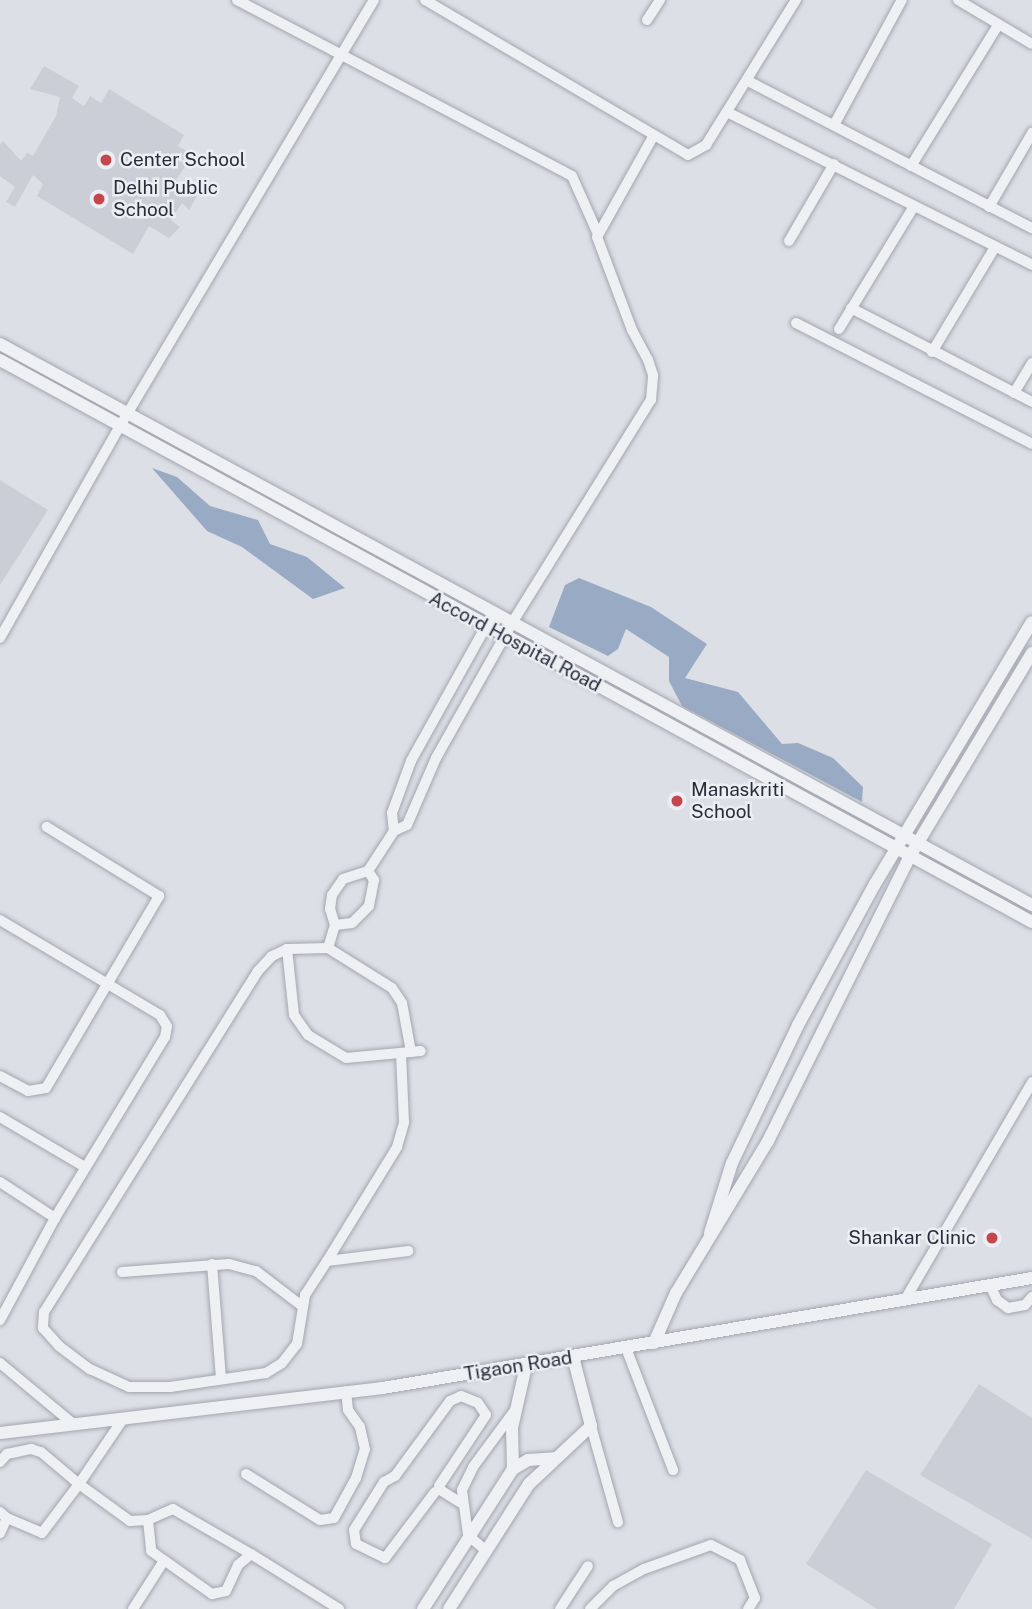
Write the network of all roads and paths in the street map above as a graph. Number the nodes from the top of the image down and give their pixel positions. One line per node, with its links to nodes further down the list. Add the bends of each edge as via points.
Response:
1 (237, 0): 11 (street)
2 (374, 0): 11 (street)
3 (425, 0): 16 (street)
4 (660, 0): 8 (street)
5 (796, 0): 12 (street)
6 (902, 0): 14 (street)
7 (958, 0): 9 (street)
8 (648, 20)
9 (998, 24): 10 (street); 18 (street)
10 (1032, 44)
11 (341, 57): 22 (street, via 572,176); 35 (street)
12 (748, 81): 13 (street); 14 (street)
13 (729, 113): 16 (street, via 694,154); 17 (street)
14 (834, 125): 18 (street)
15 (1032, 133): 19 (street)
16 (653, 137): 22 (street)
17 (834, 164): 20 (street); 23 (street)
18 (911, 166): 19 (street)
19 (989, 207): 21 (street)
20 (913, 208): 24 (street); 26 (street)
21 (1032, 228)
22 (597, 232): 40 (street, via 632,330 649,360 651,400)
23 (789, 241)
24 (995, 247): 25 (street); 30 (street)
25 (1032, 265)
26 (851, 308): 28 (street); 30 (street)
27 (796, 323): 37 (street)
28 (839, 329)
29 (0, 344): 35 (street)
30 (932, 352): 33 (street)
31 (0, 360): 36 (street, Accord Hospital Road)
32 (1032, 363): 33 (street)
33 (1014, 393): 34 (street)
34 (1032, 402)
35 (127, 413): 36 (street); 38 (street)
36 (120, 426): 41 (street, Accord Hospital Road); 43 (street)
37 (1032, 444)
38 (492, 613): 40 (street); 41 (street)
39 (1032, 622): 47 (street)
40 (512, 623): 42 (street); 47 (street)
41 (486, 627): 42 (street, Accord Hospital Road); 46 (street, via 411,761 392,813)
42 (505, 637): 46 (street, via 436,758 407,825); 49 (street, Accord Hospital Road)
43 (0, 638)
44 (1032, 653): 48 (street)
45 (47, 827): 58 (street, via 159,895)
46 (394, 831): 51 (street)
47 (904, 834): 48 (street); 49 (street)
48 (918, 843): 50 (street); 52 (street)
49 (897, 847): 50 (street, Accord Hospital Road); 66 (street, via 798,1025 732,1163)
50 (910, 856): 54 (street, Accord Hospital Road); 66 (street, via 768,1140)
51 (368, 871): 55 (street, via 343,879 332,895); 55 (street, via 374,880 369,906 352,923)
52 (1032, 905)
53 (0, 920): 58 (street)
54 (1032, 922)
55 (335, 925): 57 (street)
56 (287, 948): 57 (street); 59 (street, via 294,1015 302,1031 346,1058); 82 (street, via 258,971 42,1319 48,1337 59,1346 100,1375 130,1387)
57 (328, 948): 59 (street, via 391,988 402,1003)
58 (105, 982): 60 (street, via 46,1088 27,1090); 63 (street, via 160,1015 167,1026 165,1037)
59 (411, 1052): 68 (street, via 400,1137 384,1172)
60 (0, 1076)
61 (1032, 1082): 73 (street)
62 (0, 1117): 63 (street)
63 (86, 1167): 65 (street)
64 (0, 1182): 65 (street)
65 (55, 1218): 76 (street)
66 (709, 1239): 77 (street, via 666,1311)
67 (408, 1251): 68 (street)
68 (327, 1261): 75 (street)
69 (212, 1264): 70 (street); 75 (street, via 249,1268); 82 (street)
70 (122, 1272)
71 (1032, 1278): 72 (street, Tigaon Road)
72 (990, 1285): 73 (street, Tigaon Road); 74 (street, via 997,1300 1008,1308 1025,1306)
73 (906, 1298): 77 (street, Tigaon Road)
74 (1032, 1299)
75 (302, 1306): 82 (street, via 297,1344 282,1363 266,1373)
76 (0, 1320)
77 (654, 1343): 78 (street, Tigaon Road)
78 (626, 1348): 79 (street, Tigaon Road); 92 (street)
79 (573, 1357): 81 (street, Tigaon Road); 87 (street)
80 (0, 1363): 86 (street)
81 (527, 1366): 83 (street, Tigaon Road); 84 (street)
82 (221, 1379)
83 (346, 1391): 85 (street, Tigaon Road); 93 (street, via 348,1410 360,1427 365,1449 356,1478 334,1518 320,1520)
84 (515, 1410): 91 (street); 96 (street, via 466,1479)
85 (123, 1419): 86 (street, Tigaon Road); 94 (street)
86 (72, 1423): 88 (street, Tigaon Road)
87 (591, 1426): 89 (street); 99 (street)
88 (0, 1433)
89 (555, 1458): 91 (street, via 528,1460); 102 (street, via 529,1483)
90 (0, 1462): 94 (street, via 7,1454 31,1449)
91 (513, 1469): 101 (street, via 486,1517)
92 (673, 1470)
93 (246, 1474)
94 (79, 1484): 97 (street, via 42,1533); 98 (street, via 130,1521)
95 (438, 1490): 95 (street, via 385,1558 356,1544 354,1530 384,1482 395,1476 450,1401 461,1396 478,1403 486,1415); 96 (street)
96 (461, 1503): 101 (street)
97 (4, 1515): 100 (street)
98 (148, 1520): 103 (street, via 173,1509); 104 (street, via 148,1544)
99 (618, 1522)
100 (0, 1533)
101 (468, 1535): 102 (street); 109 (street)
102 (484, 1549): 110 (street)
103 (251, 1554): 104 (street, via 239,1565 226,1591 217,1595); 108 (street)
104 (163, 1562): 107 (street)
105 (588, 1566): 111 (street)
106 (596, 1607): 112 (street, via 612,1586 711,1545 740,1560 755,1598)
107 (133, 1609)
108 (339, 1609)
109 (423, 1609)
110 (449, 1609)
111 (560, 1609)
112 (748, 1609)

